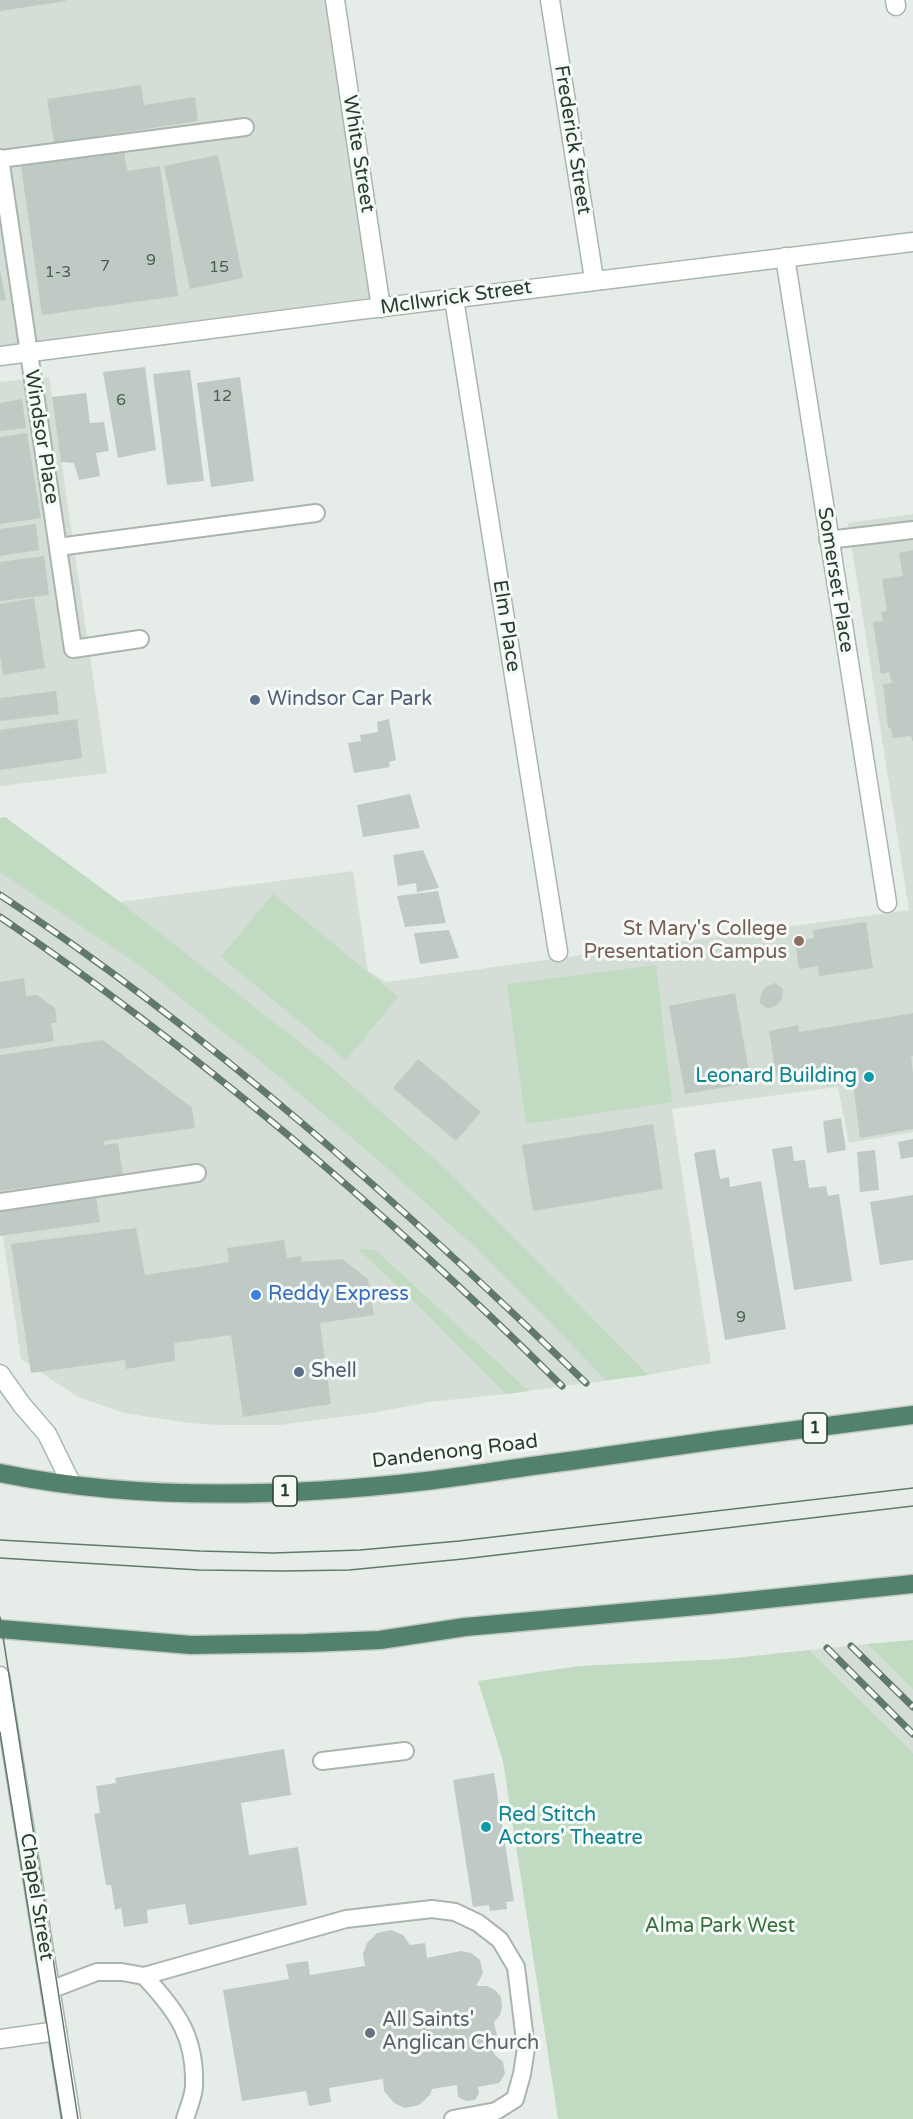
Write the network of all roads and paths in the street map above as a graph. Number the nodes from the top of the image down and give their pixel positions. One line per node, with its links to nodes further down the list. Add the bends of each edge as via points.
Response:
1 (335, 0): 9 (street, White Street)
2 (549, 0): 7 (street, Frederick Street)
3 (245, 127): 4 (lane)
4 (0, 159): 10 (lane, Windsor Place)
5 (913, 242): 6 (street, McIlwrick Street)
6 (784, 257): 7 (street, McIlwrick Street); 14 (street, Somerset Place)
7 (594, 279): 8 (street, McIlwrick Street)
8 (454, 299): 9 (street, McIlwrick Street); 18 (street, Elm Place)
9 (381, 308): 10 (street, McIlwrick Street)
10 (28, 353): 11 (street, McIlwrick Street); 15 (lane, Windsor Place)
11 (0, 357)
12 (316, 513): 15 (lane)
13 (913, 530): 14 (lane)
14 (828, 540): 17 (street, Somerset Place)
15 (58, 547): 16 (lane, Windsor Place, via 73,649)
16 (140, 639)
17 (887, 903)
18 (558, 952)
19 (197, 1173): 20 (lane)
20 (0, 1202)
21 (0, 1374): 24 (street, via 47,1434)
22 (913, 1415): 24 (highway, Dandenong Road / 1, bridge, via 425,1481 248,1493 157,1492)
23 (0, 1473): 24 (highway, Dandenong Road / 1)
24 (72, 1485)
25 (913, 1584): 26 (highway, bridge, via 465,1627 380,1640 191,1645)
26 (0, 1629)
27 (0, 1676): 31 (street, Chapel Street)
28 (405, 1751): 29 (lane)
29 (322, 1761)
30 (144, 1976): 31 (lane, via 97,1972); 35 (lane, via 183,2025 194,2089); 36 (lane, via 346,1919 432,1909 455,1912 500,1940 516,1967 526,2048 515,2099 496,2111)
31 (50, 1990): 32 (street, Chapel Street)
32 (57, 2031): 33 (street); 34 (street, Chapel Street)
33 (0, 2038)
34 (71, 2119)
35 (185, 2119)
36 (453, 2119)

